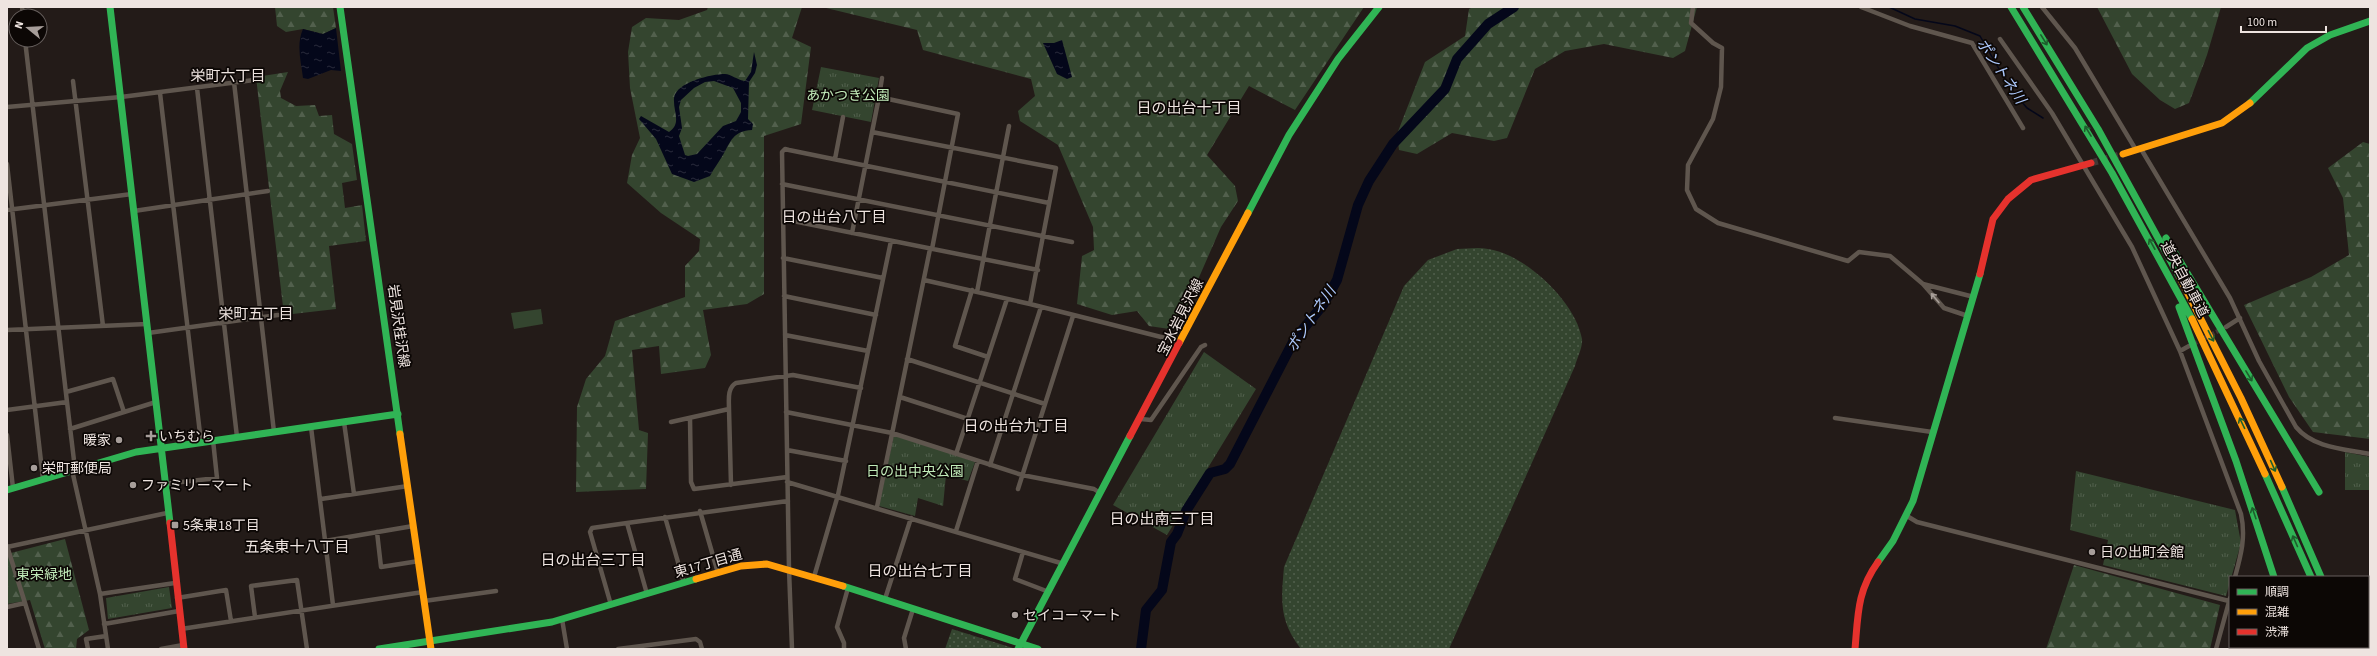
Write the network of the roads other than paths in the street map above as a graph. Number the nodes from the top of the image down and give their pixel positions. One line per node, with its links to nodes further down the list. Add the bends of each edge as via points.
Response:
1 (110, 7): 19 (main road)
2 (340, 7): 109 (main road, 岩見沢桂沢線)
3 (1379, 7): 88 (main road, 宝水岩見沢線, via 1338,59 1289,135)
4 (1693, 7): 65 (street, via 1691,23 1722,48 1721,87 1713,119 1688,165 1687,190 1696,208 1718,224 1848,261 1860,252 1890,256)
5 (1861, 7): 25 (street, via 1910,26 1972,43)
6 (2011, 7): 59 (main road, 道央自動車道, one-way to 6, via 2092,138)
7 (2023, 7): 36 (main road, 道央自動車道, one-way to 36)
8 (2042, 7): 28 (street, via 2075,48)
9 (2370, 21): 28 (main road, via 2330,34 2307,48 2254,100 2222,123)
10 (2000, 39): 35 (street, via 2052,114)
11 (26, 48): 21 (street)
12 (882, 78): 18 (street)
13 (254, 80): 15 (street)
14 (73, 81): 20 (street)
15 (234, 82): 16 (street); 42 (street)
16 (197, 88): 17 (street); 45 (street)
17 (160, 93): 19 (street); 48 (street)
18 (878, 97): 26 (street); 27 (street, via 958,114)
19 (121, 98): 20 (street); 41 (main road)
20 (75, 101): 21 (street); 43 (street)
21 (32, 105): 22 (street); 47 (street)
22 (7, 107)
23 (844, 117): 31 (street)
24 (1009, 126): 30 (street)
25 (2023, 128)
26 (872, 132): 27 (street); 34 (street)
27 (952, 147): 30 (street); 37 (street)
28 (2139, 150): 29 (main road); 77 (street)
29 (2122, 154)
30 (1003, 157): 40 (street); 46 (street, via 1056,168)
31 (835, 159): 34 (street); 38 (street, via 785,149 782,156)
32 (2091, 162): 35 (main road)
33 (7, 164): 49 (street)
34 (865, 165): 37 (street); 44 (street)
35 (2083, 165): 68 (main road, via 2031,180 2008,199 1993,220); 92 (street, via 2132,247)
36 (2126, 176): 142 (main road, one-way to 142); 169 (main road, 道央自動車道, one-way to 169, via 2212,338 2266,449)
37 (945, 182): 40 (street); 51 (street)
38 (782, 184): 44 (street); 52 (street)
39 (268, 191): 42 (street)
40 (997, 192): 46 (street); 53 (street)
41 (132, 194): 43 (street); 50 (main road)
42 (247, 194): 45 (street); 76 (street)
43 (88, 199): 47 (street); 80 (street)
44 (859, 199): 51 (street); 54 (street)
45 (210, 200): 48 (street); 78 (street)
46 (1049, 203): 55 (street)
47 (45, 206): 49 (street); 82 (street)
48 (173, 206): 50 (street); 83 (street)
49 (10, 209): 84 (street)
50 (134, 211): 79 (main road)
51 (938, 215): 53 (street); 58 (street)
52 (783, 219): 54 (street); 60 (street)
53 (990, 225): 55 (street); 61 (street)
54 (852, 233): 56 (street)
55 (1044, 236): 57 (street); 62 (street)
56 (890, 241): 58 (street); 63 (street)
57 (1072, 242)
58 (931, 249): 61 (street); 64 (street)
59 (2159, 256): 167 (main road, one-way to 59, via 2196,349); 168 (main road, 道央自動車道, one-way to 59, via 2257,454)
60 (783, 258): 63 (street); 67 (street)
61 (983, 260): 62 (street); 66 (street)
62 (1038, 270): 70 (street)
63 (883, 278): 72 (street)
64 (924, 280): 66 (street); 94 (street)
65 (1923, 284): 68 (street); 75 (street, one-way to 65, via 1944,308)
66 (974, 291): 69 (street); 93 (street, via 955,346)
67 (784, 296): 72 (street); 87 (street)
68 (1974, 296): 75 (main road)
69 (1007, 299): 70 (street); 93 (street)
70 (1030, 304): 71 (street)
71 (1041, 307): 74 (street); 99 (street)
72 (876, 314): 91 (street)
73 (278, 315): 76 (street)
74 (1074, 316): 88 (street); 103 (street)
75 (1968, 316): 120 (main road)
76 (261, 317): 78 (street); 119 (street)
77 (2240, 318): 81 (street); 129 (street, via 2258,361 2303,436 2324,444)
78 (224, 322): 83 (street); 123 (street)
79 (147, 324): 80 (street); 86 (main road)
80 (103, 326): 82 (street)
81 (2226, 326)
82 (59, 328): 84 (street); 98 (street)
83 (187, 328): 86 (street); 125 (street)
84 (26, 329): 85 (street); 104 (street)
85 (7, 330)
86 (148, 333): 102 (main road)
87 (785, 335): 91 (street); 95 (street)
88 (1181, 342): 113 (main road, 宝水岩見沢線)
89 (1205, 344): 113 (street, via 1150,420)
90 (2189, 346): 92 (street)
91 (868, 351): 97 (street)
92 (2180, 351): 166 (street, via 2241,514 2244,544)
93 (988, 357): 96 (street)
94 (907, 359): 96 (street); 100 (street)
95 (785, 375): 97 (street); 105 (street, via 733,385 729,392); 108 (street)
96 (979, 383): 99 (street); 112 (street)
97 (861, 388): 116 (street)
98 (66, 392): 101 (street); 107 (street, via 113,379)
99 (1012, 394): 103 (street); 132 (street)
100 (900, 397): 112 (street); 121 (street)
101 (67, 402): 104 (street); 118 (street)
102 (156, 402): 107 (street); 126 (main road)
103 (1045, 404): 134 (street)
104 (36, 406): 106 (street); 135 (street)
105 (729, 409): 110 (street); 138 (street)
106 (7, 410)
107 (124, 412): 118 (street)
108 (786, 412): 116 (street); 127 (street)
109 (398, 414): 114 (main road); 139 (main road, 岩見沢桂沢線)
110 (690, 418): 115 (street); 138 (street, via 692,486 698,490)
111 (1835, 418): 120 (street)
112 (968, 419): 128 (street)
113 (1141, 419): 143 (main road, 宝水岩見沢線)
114 (344, 422): 117 (main road); 144 (street)
115 (671, 422)
116 (854, 425): 121 (street); 130 (street)
117 (311, 427): 119 (main road); 146 (street)
118 (70, 429): 133 (street)
119 (274, 432): 123 (main road)
120 (1932, 432): 151 (main road)
121 (892, 433): 128 (street); 148 (street)
122 (7, 435): 140 (street)
123 (237, 437): 124 (main road)
124 (213, 440): 125 (main road); 137 (street, via 217,478)
125 (201, 442): 126 (main road)
126 (160, 448): 133 (main road, via 120,456); 137 (main road)
127 (787, 450): 130 (street); 136 (street)
128 (956, 454): 131 (street)
129 (2370, 454)
130 (846, 461): 145 (street)
131 (978, 461): 132 (street); 157 (street)
132 (990, 465): 134 (street)
133 (73, 470): 135 (main road); 156 (street)
134 (1022, 475): 141 (street); 143 (street, via 1094,489)
135 (44, 479): 140 (main road)
136 (787, 479): 138 (street); 145 (street); 147 (street)
137 (164, 484): 150 (main road)
138 (731, 485)
139 (408, 486): 144 (street); 155 (main road, 岩見沢桂沢線)
140 (10, 489)
141 (1018, 489)
142 (2319, 492)
143 (1100, 493): 163 (main road, 宝水岩見沢線)
144 (354, 494): 146 (street)
145 (838, 495): 148 (street); 170 (street)
146 (321, 499): 159 (street)
147 (788, 501): 149 (street); 164 (street)
148 (877, 507): 153 (street)
149 (700, 511): 152 (street); 165 (street)
150 (167, 513): 156 (street); 171 (main road)
151 (1907, 516): 180 (street, via 1917,522); 216 (main road, via 1863,584 1856,618)
152 (665, 517): 154 (street); 172 (street)
153 (911, 518): 157 (street); 181 (street)
154 (627, 523): 178 (street); 186 (street, via 592,528 590,532)
155 (413, 526): 158 (street); 162 (main road, 岩見沢桂沢線)
156 (85, 530): 160 (street); 177 (street)
157 (956, 531): 161 (street)
158 (377, 532): 159 (street); 162 (street, via 381,567)
159 (325, 541): 185 (street)
160 (7, 546): 183 (street)
161 (1023, 552): 163 (street); 176 (street, via 1015,579)
162 (419, 561): 175 (main road, 岩見沢桂沢線)
163 (1064, 564): 176 (main road, 宝水岩見沢線)
164 (789, 568): 165 (main road, 東17丁目通, via 751,564); 170 (main road, 東17丁目通); 212 (street)
165 (718, 573): 172 (main road, 東17丁目通)
166 (2235, 576)
167 (2274, 576)
168 (2311, 576)
169 (2321, 576)
170 (814, 577): 173 (main road, 東17丁目通)
171 (175, 583): 177 (street); 179 (main road)
172 (684, 583): 178 (main road, 東17丁目通)
173 (848, 588): 181 (main road, 東17丁目通); 213 (street, via 837,627)
174 (496, 591): 182 (street)
175 (423, 592): 182 (main road, 岩見沢桂沢線); 185 (street)
176 (1049, 592): 198 (main road, 宝水岩見沢線)
177 (100, 594): 194 (street)
178 (647, 594): 186 (main road, 東17丁目通)
179 (177, 598): 190 (main road); 193 (street, via 226,590)
180 (2229, 599)
181 (885, 600): 188 (main road, 東17丁目通)
182 (424, 601): 197 (main road, 岩見沢桂沢線)
183 (25, 603): 187 (street); 201 (street)
184 (2229, 603): 217 (street)
185 (334, 605): 189 (street)
186 (611, 605): 192 (main road, 東17丁目通)
187 (7, 607)
188 (913, 609): 198 (main road, 東17丁目通); 214 (street, via 904,638)
189 (302, 610): 191 (street); 191 (street, via 297,580 251,586); 205 (street)
190 (179, 611): 194 (street); 195 (main road)
191 (255, 617): 193 (street)
192 (562, 619): 197 (main road, 東17丁目通, via 525,627); 208 (street)
193 (230, 621): 195 (street)
194 (104, 624): 196 (street)
195 (181, 629): 199 (main road)
196 (106, 636): 202 (street, via 86,639); 203 (street)
197 (430, 640): 206 (main road, 東17丁目通); 207 (main road, 岩見沢桂沢線)
198 (1020, 646): 215 (main road, 東17丁目通)
199 (184, 647): 204 (street)
200 (660, 647): 210 (street); 211 (street, via 696,639)
201 (39, 649)
202 (88, 649)
203 (108, 649)
204 (161, 649)
205 (307, 649)
206 (379, 649)
207 (431, 649)
208 (566, 649)
209 (618, 649): 210 (street)
210 (625, 649)
211 (702, 649)
212 (792, 649)
213 (844, 649)
214 (906, 649)
215 (1038, 649)
216 (1855, 649)
217 (2216, 649)

